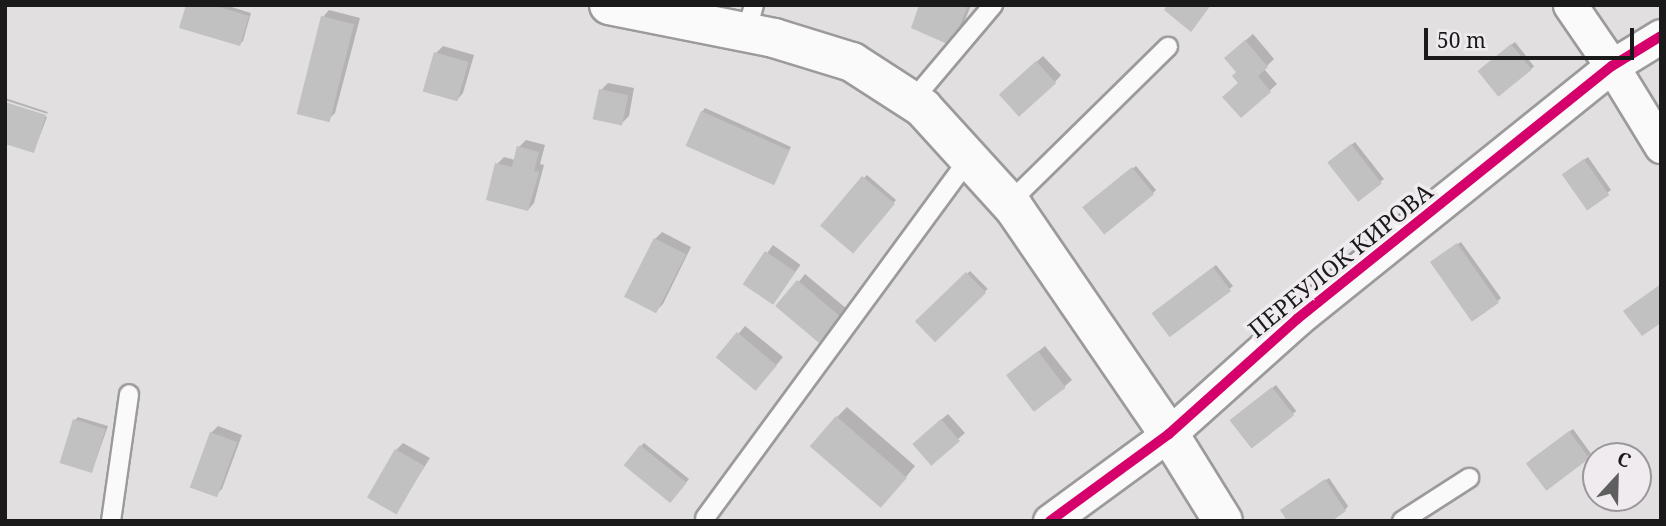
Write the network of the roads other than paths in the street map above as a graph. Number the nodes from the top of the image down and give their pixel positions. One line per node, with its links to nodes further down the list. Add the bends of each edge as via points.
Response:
1 (609, 5): 4 (main road)
2 (993, 5): 8 (lane)
3 (1570, 5): 7 (street)
4 (750, 19): 8 (main road, via 852,62)
5 (1661, 36): 7 (street, ПЕРЕУЛОК КИРОВА)
6 (1168, 47): 11 (lane)
7 (1612, 66): 9 (street); 13 (street, ПЕРЕУЛОК КИРОВА, via 1297,319)
8 (912, 101): 10 (main road)
9 (1661, 146)
10 (969, 158): 11 (main road); 15 (lane)
11 (1009, 203): 13 (main road)
12 (129, 394): 16 (lane)
13 (1168, 434): 17 (street, ПЕРЕУЛОК КИРОВА); 18 (main road)
14 (1469, 478): 19 (lane)
15 (705, 518)
16 (111, 521)
17 (1050, 521)
18 (1223, 521)
19 (1402, 521)

